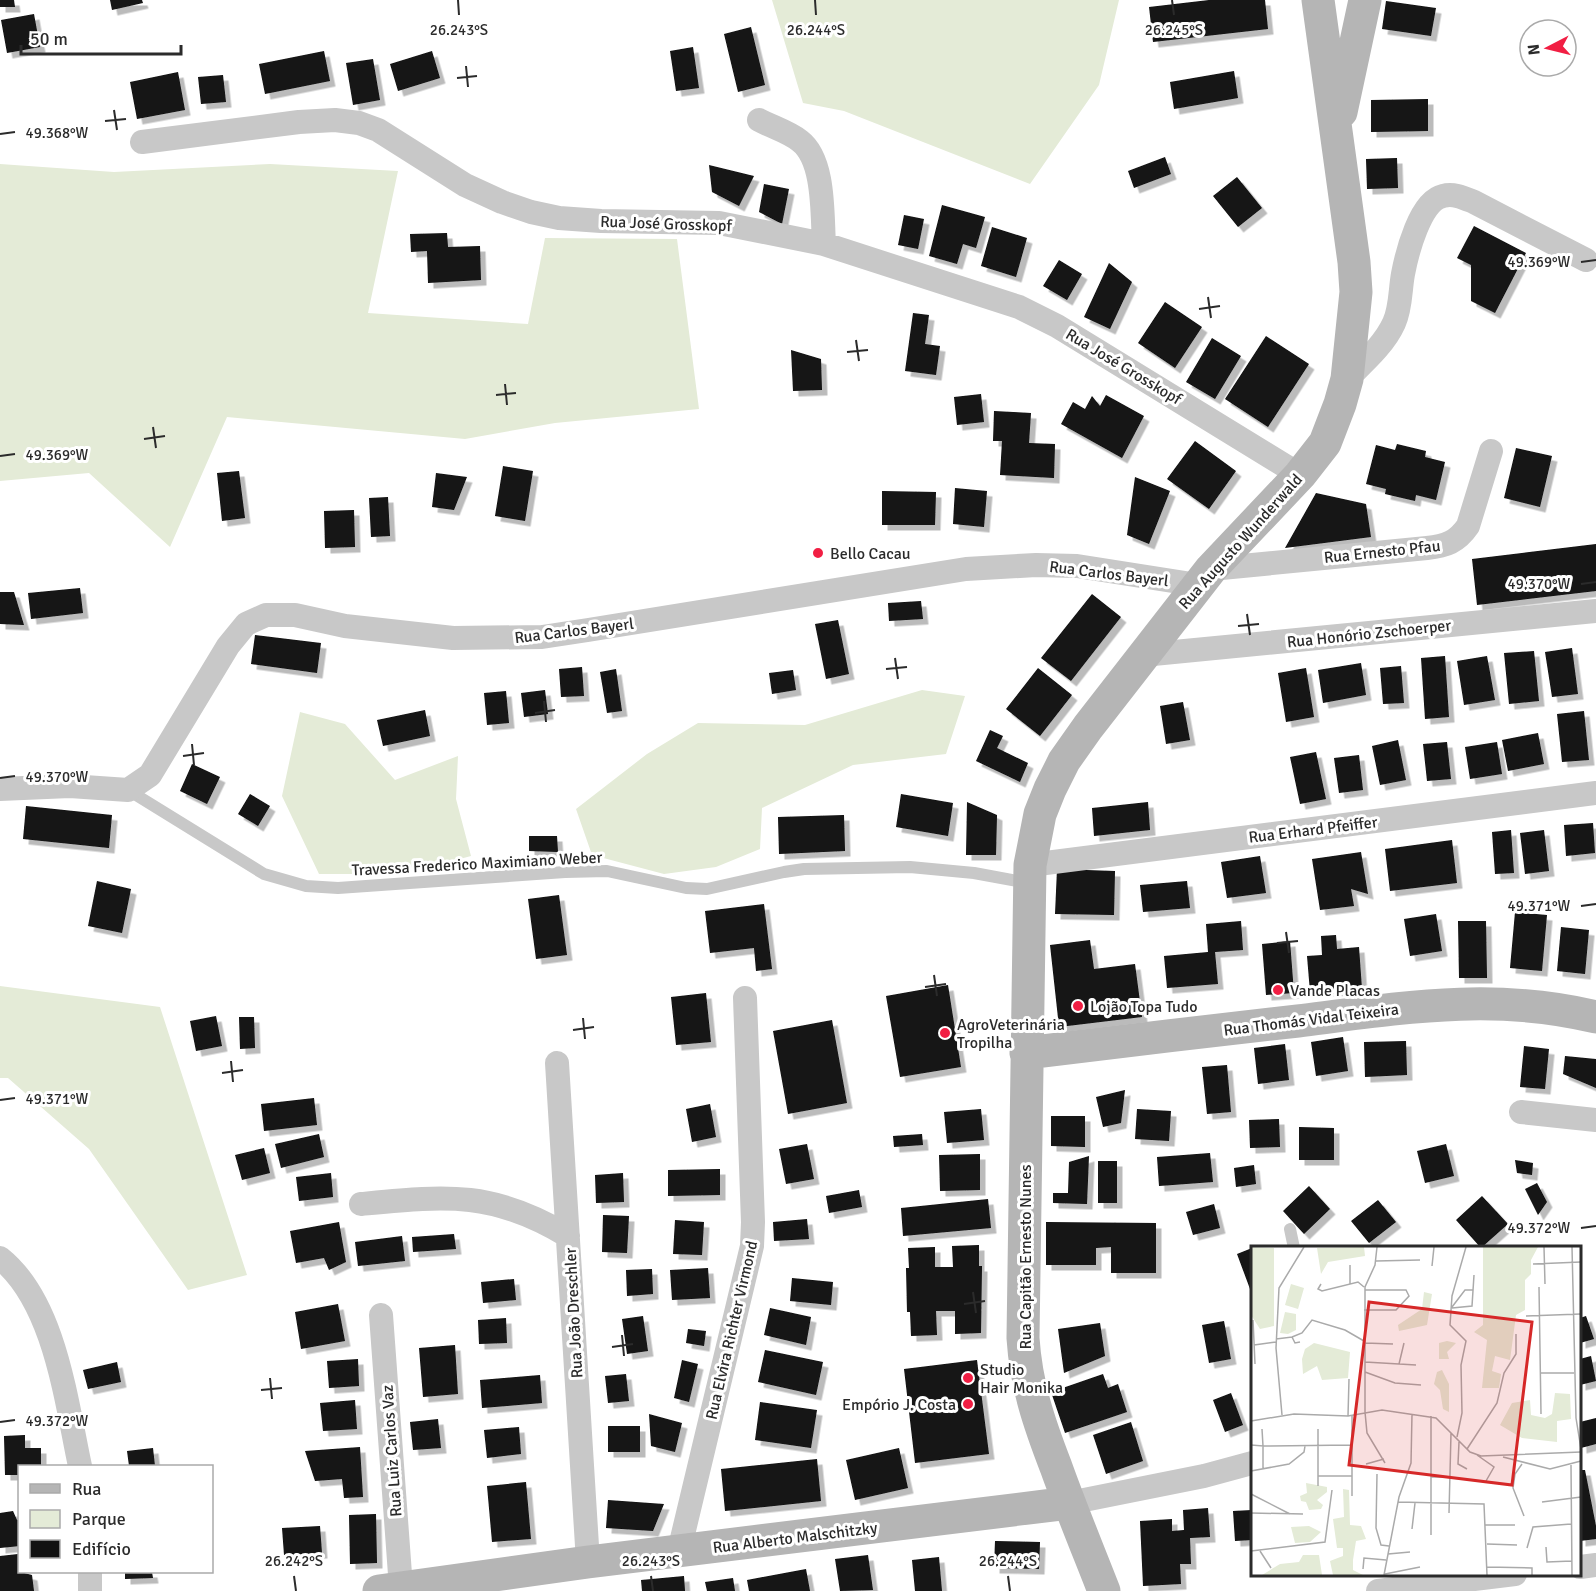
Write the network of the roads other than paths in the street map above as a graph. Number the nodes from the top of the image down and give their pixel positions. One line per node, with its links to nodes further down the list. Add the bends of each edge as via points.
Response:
1 (1318, 0): 4 (main road, Rua Augusto Wunderwald)
2 (1365, 0): 4 (main road)
3 (759, 120): 6 (street, via 800,141 813,154)
4 (1336, 131): 8 (main road, Rua Augusto Wunderwald, via 1356,292)
5 (142, 142): 6 (street, Rua José Grosskopf, via 299,122 358,123 378,130 465,185 531,212 601,221 718,223)
6 (824, 244): 10 (street, Rua José Grosskopf, via 1019,307 1057,326)
7 (1586, 260): 8 (street, via 1457,195 1430,202 1408,252 1394,324 1378,348)
8 (1347, 379): 10 (main road, Rua Augusto Wunderwald, via 1325,443)
9 (1491, 451): 11 (street, Rua Ernesto Pfau, via 1468,526 1452,543)
10 (1300, 475): 11 (main road, Rua Augusto Wunderwald)
11 (1204, 577): 13 (main road, Rua Augusto Wunderwald); 15 (street, Rua Carlos Bayerl, via 1077,566 966,569 542,637 497,639 453,638 345,626 295,615 266,615 246,624 228,646 150,775)
12 (1596, 615): 13 (street, Rua Honório Zschoerper)
13 (1143, 655): 17 (main road, Rua Augusto Wunderwald, via 1064,761 1040,814)
14 (0, 789): 15 (street, via 70,786)
15 (128, 790): 17 (lane, Travessa Frederico Maximiano Weber, via 264,874 306,886 338,888 607,871 707,889 804,869 910,867)
16 (1596, 793): 17 (street, Rua Erhard Pfeiffer, via 1324,827)
17 (1029, 874): 20 (main road, Rua Augusto Wunderwald)
18 (746, 998): 33 (street, Rua Elvira Richter Virmond, via 752,1246)
19 (1596, 1017): 20 (main road, Rua Thomás Vidal Teixeira, via 1505,1003 1458,1004)
20 (1026, 1053): 32 (main road, Rua Capitão Ernesto Nunes, via 1025,1366 1031,1398)
21 (557, 1063): 26 (street, Rua João Dreschler)
22 (1521, 1112): 23 (street)
23 (1596, 1120)
24 (360, 1204): 26 (street, via 442,1197 488,1202 515,1209)
25 (1290, 1229): 27 (lane)
26 (568, 1236): 34 (street, Rua João Dreschler)
27 (1294, 1246)
28 (0, 1258): 31 (street, via 33,1298 48,1329)
29 (381, 1315): 39 (street, Rua Luiz Carlos Vaz)
30 (1251, 1462): 32 (street, via 1223,1472)
31 (80, 1465)
32 (1069, 1503): 33 (main road, Rua Alberto Malschitzky); 42 (main road, Rua Capitão Ernesto Nunes)
33 (680, 1551): 34 (main road, Rua Alberto Malschitzky)
34 (588, 1563): 39 (main road, Rua Alberto Malschitzky)
35 (1596, 1565): 36 (street)
36 (1581, 1567)
37 (90, 1573): 41 (street)
38 (1507, 1576): 40 (street)
39 (389, 1590)
40 (1392, 1590)
41 (90, 1591)
42 (1104, 1591)

